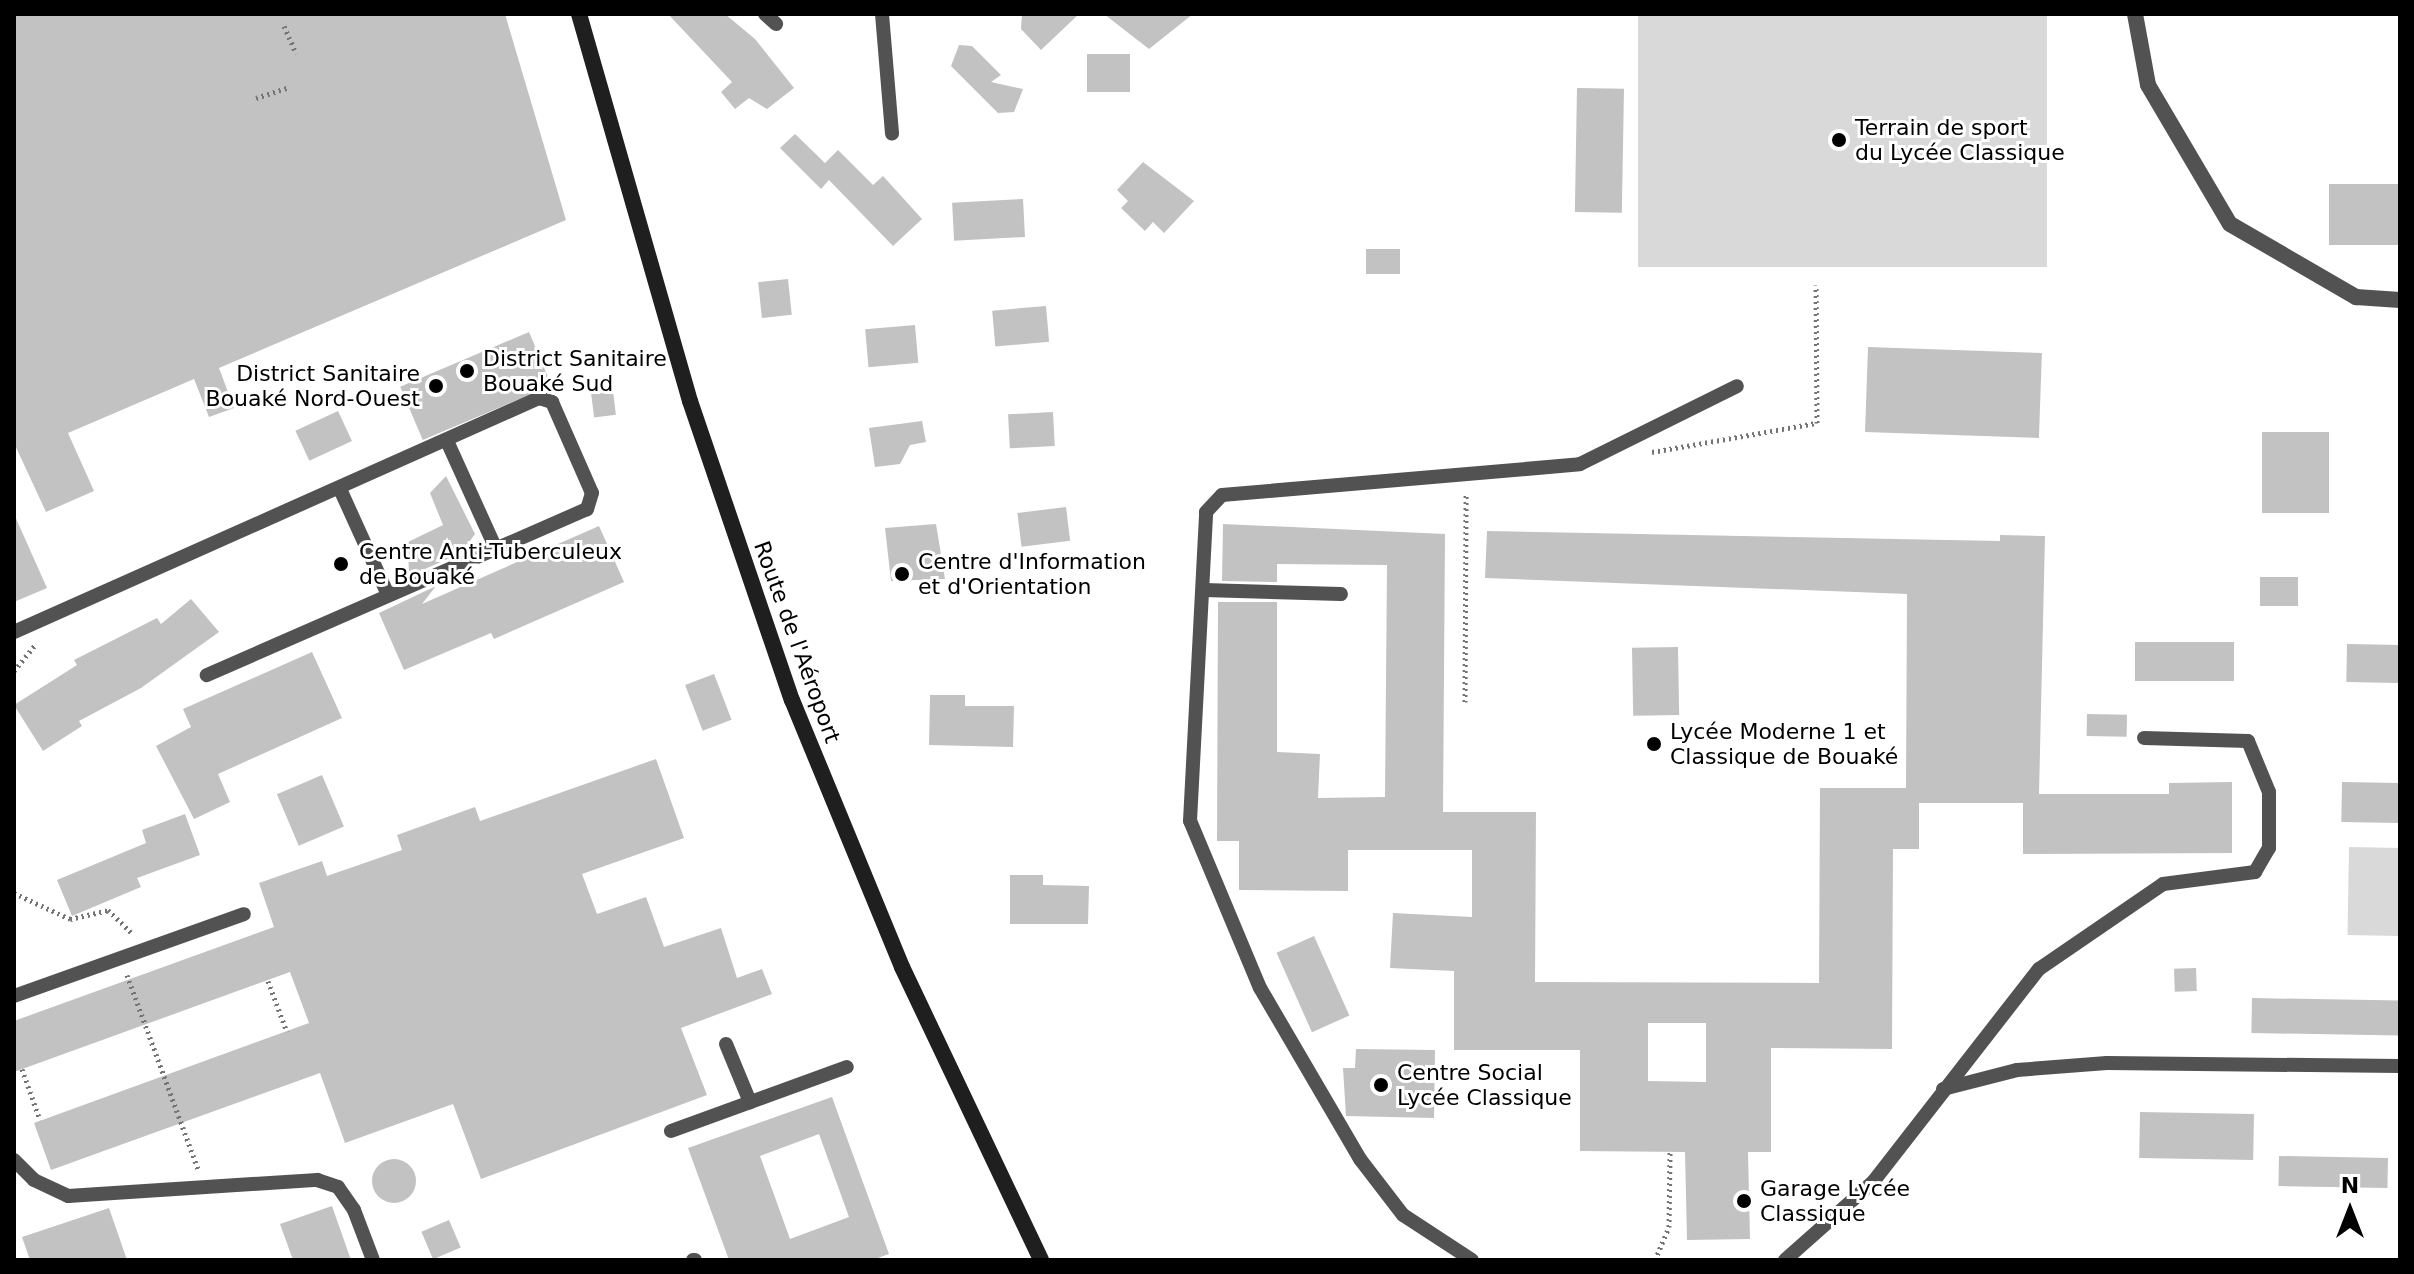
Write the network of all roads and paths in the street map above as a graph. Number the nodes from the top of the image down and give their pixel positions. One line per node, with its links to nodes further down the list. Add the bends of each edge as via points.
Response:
1 (579, 14): 43 (main road, Route de l'Aéroport, via 690,401 792,700 902,967)
2 (882, 14): 8 (lane)
3 (2135, 14): 10 (street, via 2148,85 2230,224 2356,297)
4 (284, 26): 5 (path)
5 (296, 53)
6 (289, 87): 7 (path)
7 (256, 98)
8 (892, 134)
9 (1816, 285): 13 (path, via 1817,423)
10 (2400, 300)
11 (1737, 386): 14 (lane, via 1580,464)
12 (447, 441): 15 (lane); 16 (lane); 16 (lane, via 546,398 573,448 593,501)
13 (1639, 454)
14 (1466, 476): 17 (lane, via 1222,495 1206,512); 22 (path)
15 (340, 489): 19 (lane); 20 (lane)
16 (495, 547): 19 (lane)
17 (1204, 590): 18 (lane); 44 (lane, via 1190,821 1260,988 1360,1159 1403,1215)
18 (1341, 594)
19 (388, 595): 21 (lane)
20 (14, 632)
21 (207, 675)
22 (1465, 702)
23 (2144, 738): 35 (lane, via 2248,741 2269,792 2269,848 2255,872 2163,884 2039,969)
24 (14, 893): 26 (path, via 70,919 108,910 127,922)
25 (244, 914): 26 (lane)
26 (142, 952): 27 (lane)
27 (121, 959): 29 (lane); 41 (path)
28 (268, 981): 30 (path)
29 (14, 996)
30 (287, 1032)
31 (726, 1044): 36 (lane)
32 (2400, 1066): 35 (lane, via 2107,1063 2017,1070)
33 (847, 1067): 36 (lane)
34 (22, 1069): 37 (path)
35 (1943, 1089): 46 (lane, via 1873,1182)
36 (750, 1102): 38 (lane)
37 (40, 1120)
38 (671, 1131)
39 (1670, 1152): 45 (path, via 1669,1227)
40 (14, 1160): 41 (lane, via 34,1180 68,1196)
41 (205, 1187): 42 (lane, via 317,1180 338,1187)
42 (373, 1260)
43 (1041, 1260)
44 (1472, 1260)
45 (1655, 1260)
46 (1785, 1260)

